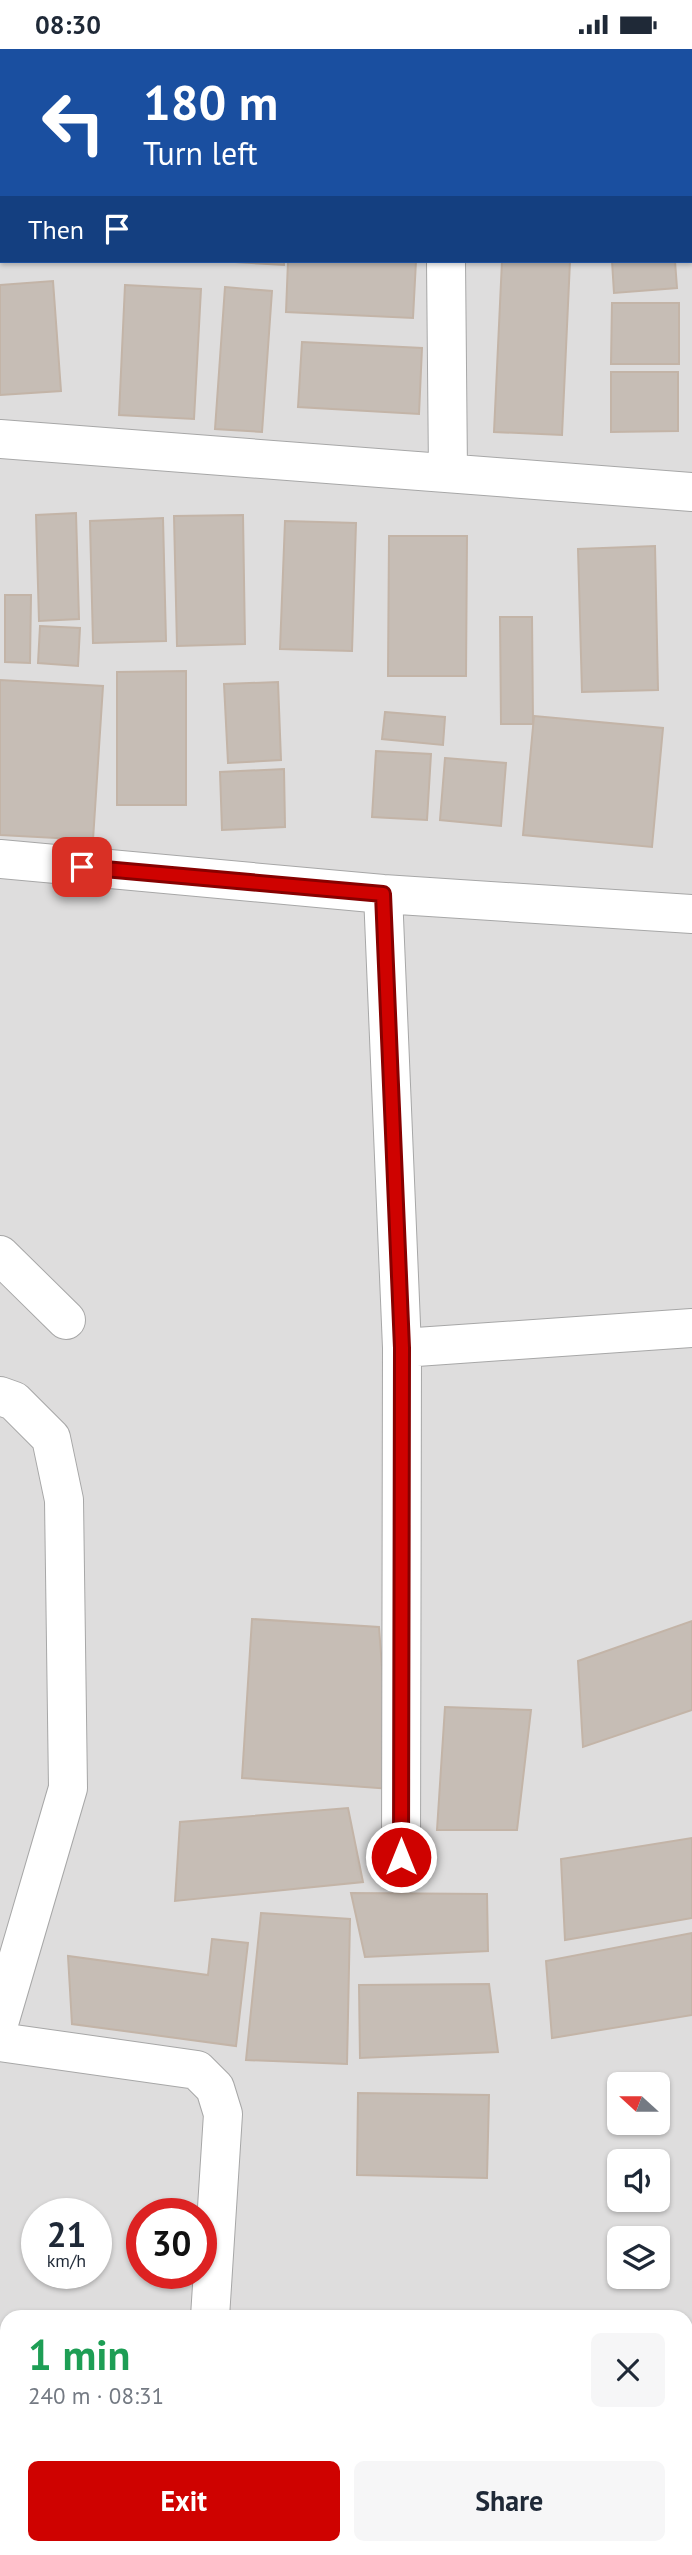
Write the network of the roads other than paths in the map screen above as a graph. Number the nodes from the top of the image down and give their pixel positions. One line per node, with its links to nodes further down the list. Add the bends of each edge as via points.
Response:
1 (446, 263): 3 (street)
2 (0, 439): 3 (street)
3 (448, 473): 4 (street)
4 (692, 492)
5 (0, 859): 6 (street)
6 (383, 894): 7 (street); 11 (street)
7 (692, 914)
8 (0, 1255): 9 (street)
9 (66, 1320)
10 (692, 1328): 11 (street)
11 (402, 1348): 13 (street)
12 (0, 1396): 14 (street, via 14,1401 51,1437 64,1500 68,1787)
13 (401, 1857)
14 (0, 2020)
15 (0, 2042): 16 (street, via 197,2070 215,2088 223,2113)
16 (210, 2310)

